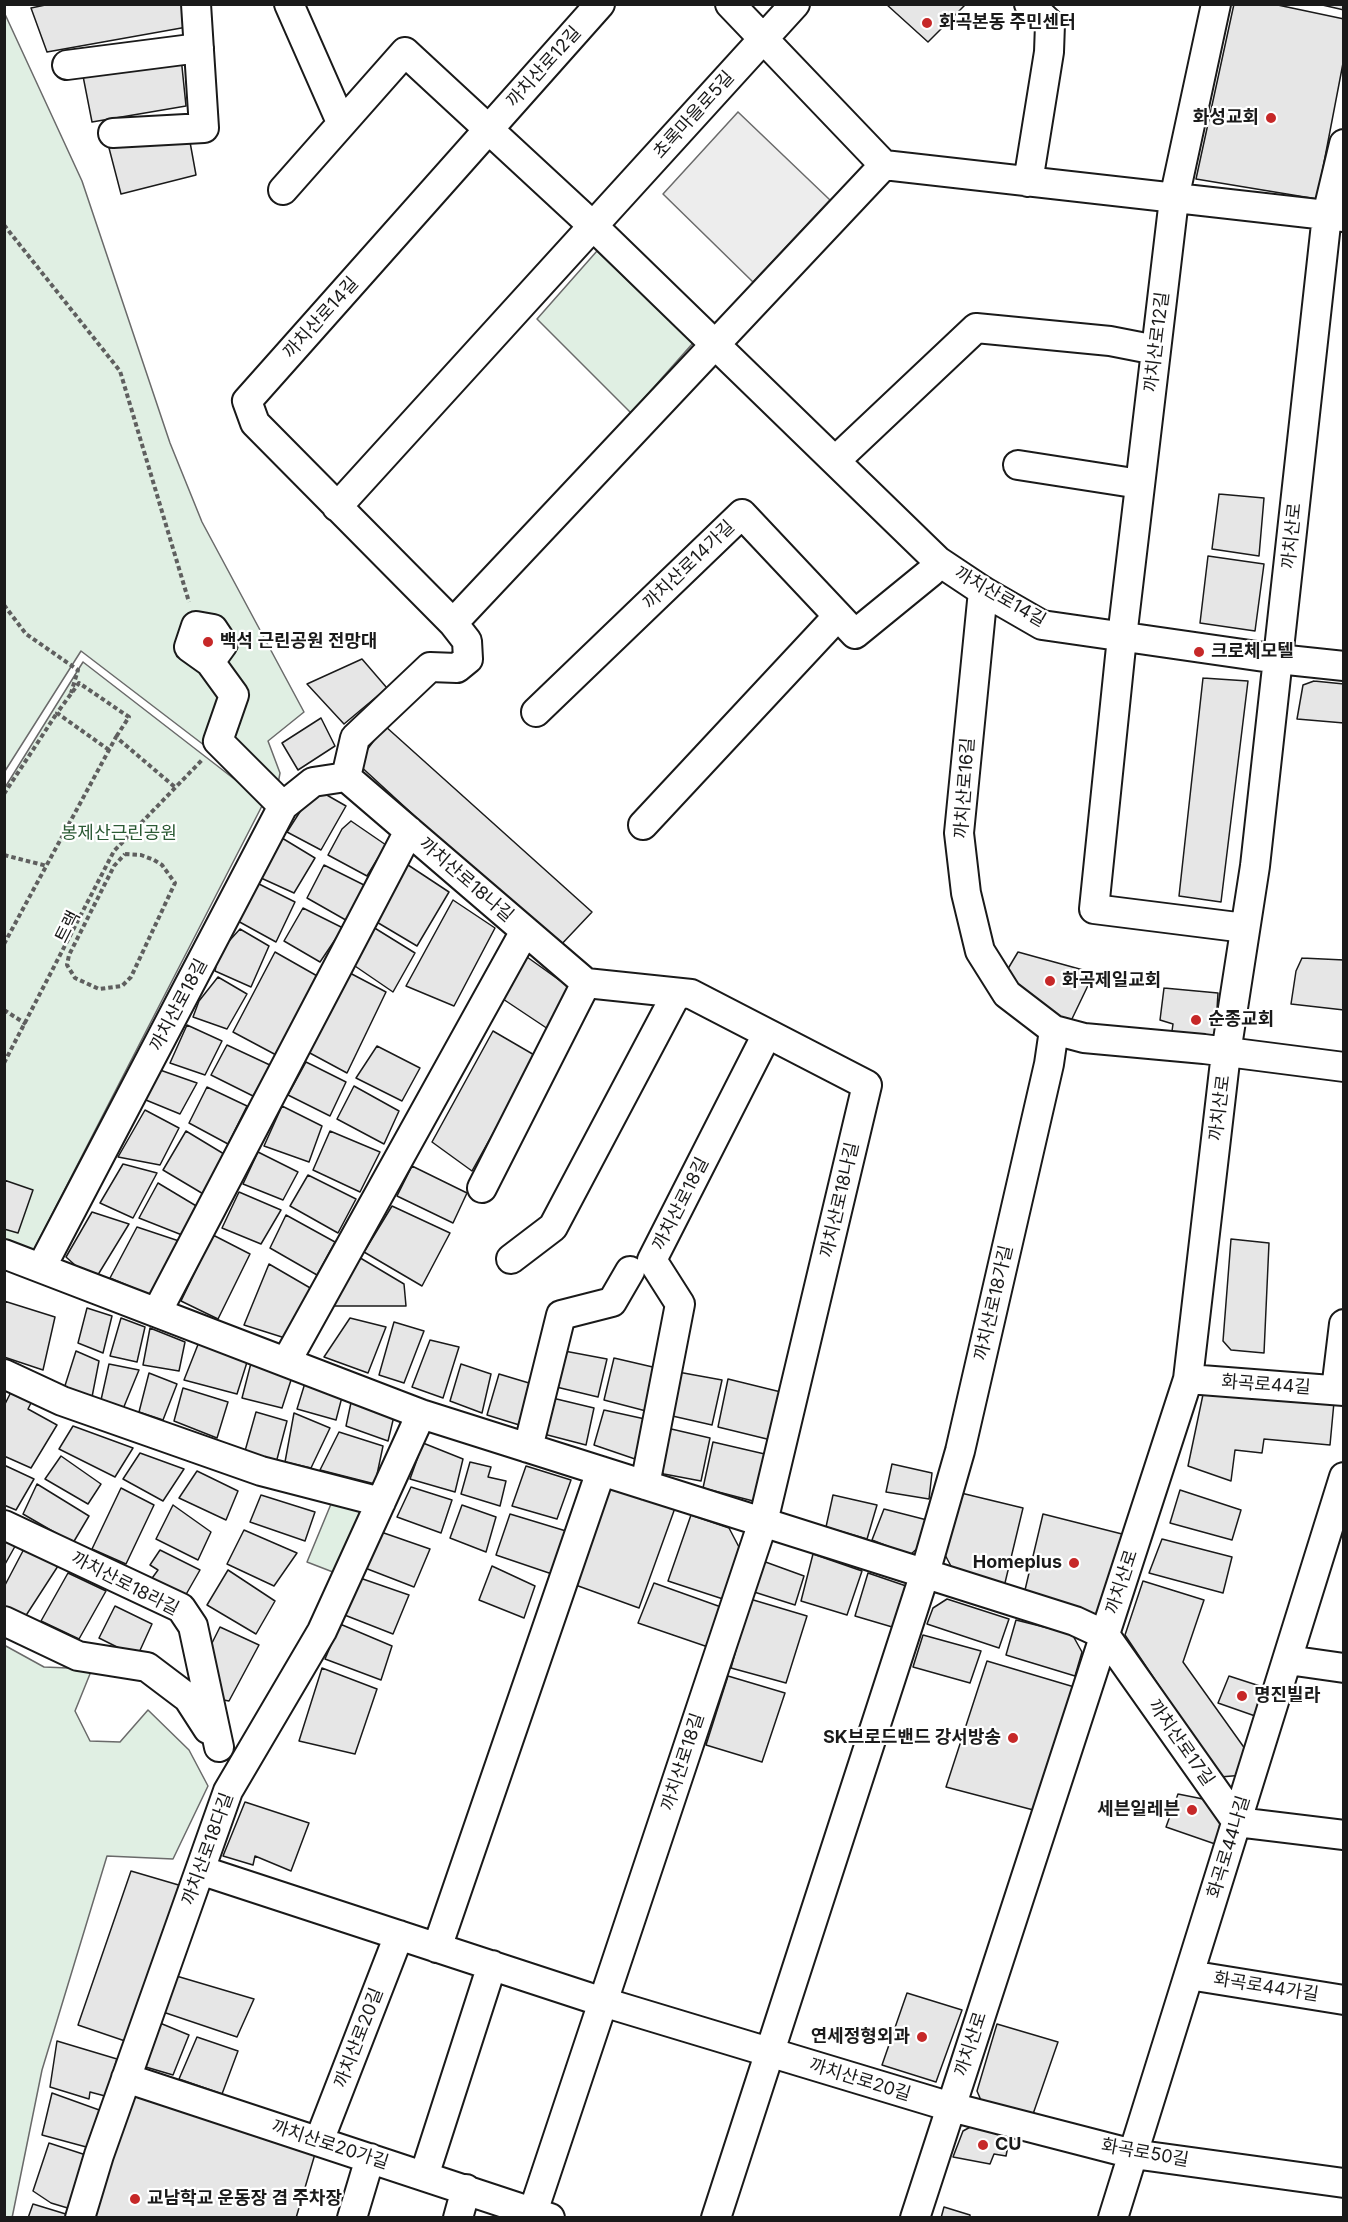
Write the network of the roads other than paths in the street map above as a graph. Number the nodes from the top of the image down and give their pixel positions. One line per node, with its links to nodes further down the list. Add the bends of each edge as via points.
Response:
1 (196, 4): 9 (street)
2 (289, 4): 11 (street)
3 (600, 4): 12 (street, 까치산로12길)
4 (730, 4): 8 (street)
5 (795, 4): 8 (street, 초록마을로5길)
6 (1029, 4): 16 (street, via 1050,24)
7 (1215, 4): 18 (street, 까치산로12길)
8 (763, 39): 15 (street); 20 (street, 초록마을로5길)
9 (199, 48): 10 (street); 13 (street, via 204,128)
10 (67, 65)
11 (341, 122): 12 (street, 까치산로14길, via 405,52); 17 (street, 까치산로14길)
12 (489, 130): 20 (street, 까치산로14길); 26 (street, 까치산로14길, via 248,401 255,423)
13 (112, 133)
14 (1344, 144): 19 (street, 까치산로)
15 (884, 165): 16 (street); 21 (street)
16 (1028, 182): 18 (street)
17 (283, 190)
18 (1174, 199): 19 (street); 22 (street, 까치산로12길)
19 (1335, 216): 33 (street, 까치산로)
20 (593, 226): 21 (street, 까치산로14길); 26 (street)
21 (714, 344): 23 (street, 까치산로14길); 30 (street)
22 (1156, 350): 23 (street, via 1110,341 976,328); 25 (street, 까치산로12길)
23 (835, 461): 27 (street, 까치산로14길)
24 (1018, 465): 25 (street)
25 (1140, 484): 32 (street, 까치산로12길)
26 (337, 507): 30 (street, 까치산로14길)
27 (938, 561): 28 (street, 까치산로14길); 29 (street, 까치산로14가길, via 931,572 855,634)
28 (983, 591): 32 (street, 까치산로14길, via 1042,625); 44 (street, 까치산로16길, via 959,833 966,893 980,951 1007,994)
29 (837, 617): 35 (street, 까치산로14가길, via 742,514); 38 (street)
30 (453, 622): 36 (street, 까치산로14길, via 467,641 468,659 457,668 430,667 355,738)
31 (196, 626): 37 (street, via 213,629 223,644 210,662 234,695 218,741)
32 (1122, 637): 33 (street, 까치산로14길); 40 (street, via 1094,909)
33 (1278, 659): 34 (street, 까치산로14길); 40 (street, 까치산로)
34 (1344, 666)
35 (536, 712)
36 (346, 777): 37 (street, 까치산로18길, via 313,782); 39 (street, 까치산로18나길)
37 (283, 806): 51 (street, 까치산로18길)
38 (643, 825)
39 (409, 831): 41 (street, 까치산로18나길); 53 (street)
40 (1245, 928): 46 (street, 까치산로)
41 (525, 931): 42 (street, 까치산로18나길); 55 (street)
42 (585, 983): 43 (street, 까치산로18나길); 48 (street)
43 (677, 993): 45 (street, 까치산로18나길, via 691,994); 50 (street, via 553,1227)
44 (1054, 1030): 46 (street, 까치산로16길, via 1084,1038); 68 (street, 까치산로18가길, via 960,1451)
45 (767, 1034): 63 (street, 까치산로18길, via 652,1260 680,1304); 65 (street, 까치산로18나길, via 867,1085)
46 (1226, 1053): 47 (street, 까치산로16길); 57 (street, 까치산로)
47 (1344, 1067)
48 (482, 1188)
49 (4, 1254): 51 (street)
50 (511, 1259)
51 (41, 1268): 53 (street)
52 (630, 1271): 60 (street, via 612,1302 561,1315)
53 (157, 1312): 55 (street)
54 (1344, 1324): 58 (street)
55 (286, 1362): 59 (street)
56 (4, 1374): 64 (street, via 62,1401 261,1471)
57 (1188, 1379): 58 (street, 화곡로44길); 70 (street, 까치산로)
58 (1340, 1391)
59 (421, 1414): 60 (street); 64 (street, 까치산로18다길)
60 (528, 1448): 61 (street)
61 (602, 1471): 63 (street); 79 (street)
62 (1344, 1477): 66 (street, 화곡로44나길)
63 (645, 1485): 65 (street)
64 (381, 1502): 74 (street, 까치산로18다길, via 322,1631)
65 (763, 1522): 68 (street); 83 (street, 까치산로18길)
66 (1337, 1522): 71 (street, 화곡로44나길)
67 (4, 1525): 73 (street, 까치산로18라길, via 181,1608 193,1626)
68 (925, 1573): 70 (street, via 1075,1621); 84 (street)
69 (4, 1621): 73 (street, 까치산로18라길, via 78,1656 147,1667 188,1698)
70 (1105, 1635): 75 (street, 까치산로17길); 86 (street, 까치산로)
71 (1288, 1660): 72 (street); 75 (street, 화곡로44나길)
72 (1344, 1668)
73 (219, 1747): 74 (street, 까치산로18라길)
74 (235, 1779): 77 (street, 까치산로18다길)
75 (1237, 1822): 76 (street); 81 (street, 화곡로44나길)
76 (1344, 1835)
77 (200, 1870): 78 (street, 까치산로20길); 85 (street, 까치산로18다길)
78 (399, 1935): 79 (street, 까치산로20길); 87 (street, 까치산로20길)
79 (437, 1948): 80 (street, 까치산로20길)
80 (492, 1965): 83 (street, 까치산로20길); 90 (street)
81 (1189, 1975): 82 (street, 화곡로44가길); 88 (street, 화곡로44나길)
82 (1344, 2000)
83 (603, 2002): 84 (street, 까치산로20길); 93 (street)
84 (770, 2052): 86 (street, 까치산로20길); 97 (street)
85 (126, 2078): 87 (street, 까치산로20가길); 94 (street, 까치산로18다길)
86 (951, 2107): 88 (street, 화곡로50길); 98 (street, 까치산로)
87 (319, 2141): 89 (street, 까치산로20가길)
88 (1133, 2154): 91 (street, 화곡로50길); 99 (street, 화곡로44나길)
89 (370, 2158): 90 (street, 까치산로20가길); 95 (street)
90 (424, 2176): 92 (street, 까치산로20가길)
91 (1344, 2183)
92 (466, 2189): 93 (street, 까치산로20가길); 96 (street)
93 (538, 2216)
94 (80, 2217)
95 (352, 2217)
96 (458, 2217)
97 (716, 2217)
98 (915, 2217)
99 (1113, 2217)

